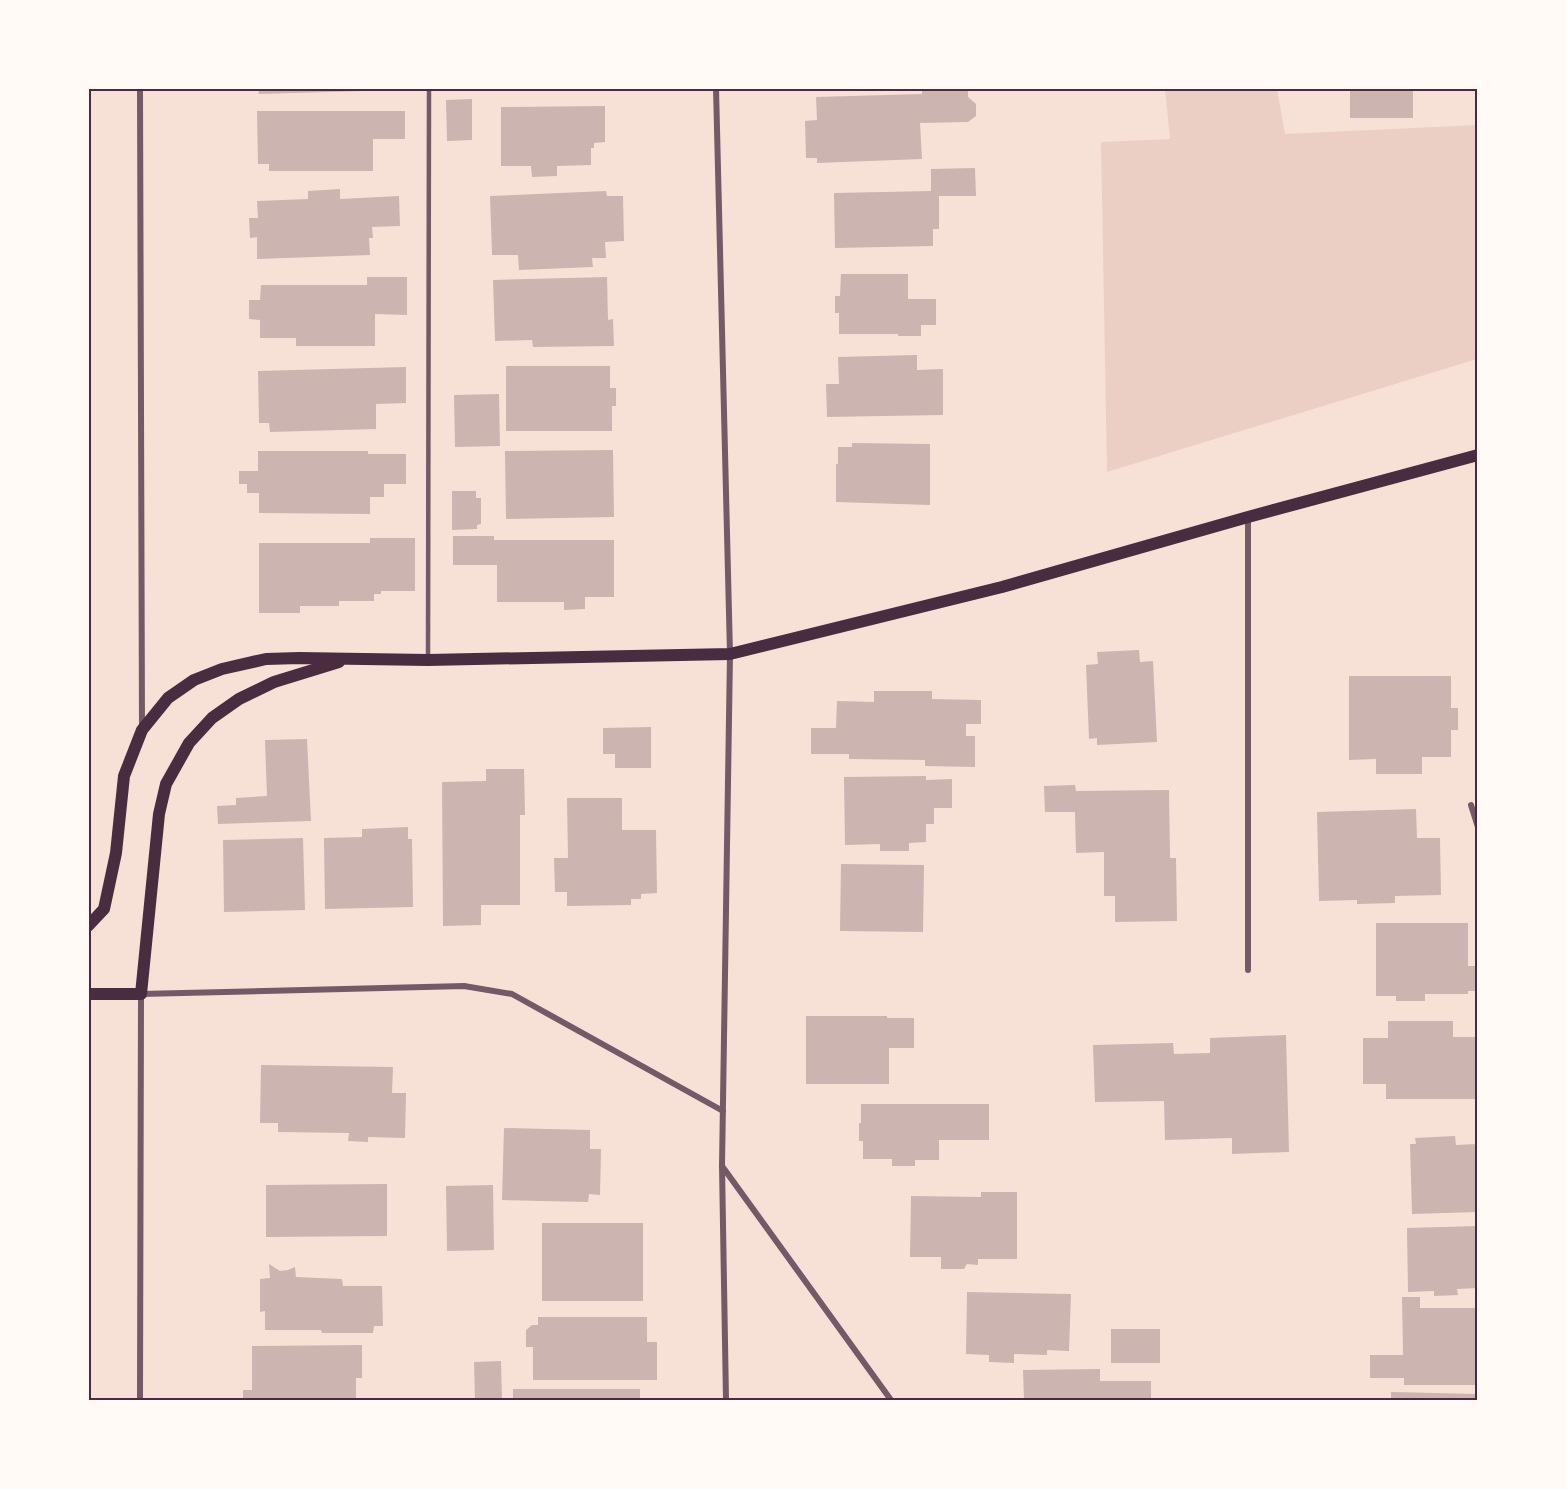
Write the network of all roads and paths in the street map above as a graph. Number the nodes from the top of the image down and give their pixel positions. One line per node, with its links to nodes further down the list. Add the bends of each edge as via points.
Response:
1 (140, 88): 9 (street)
2 (429, 88): 8 (lane)
3 (716, 88): 6 (street)
4 (1478, 455): 5 (main road)
5 (1248, 517): 6 (main road, via 1002,587); 13 (street)
6 (730, 654): 8 (main road); 16 (street)
7 (348, 659): 8 (main road); 9 (main road, via 266,659 222,669 194,680 168,698); 14 (main road, via 274,682 239,699 212,718 189,743 166,784 159,814)
8 (428, 660)
9 (142, 730): 12 (main road, via 124,776 116,854 104,909)
10 (1471, 806): 11 (street)
11 (1478, 827)
12 (88, 926)
13 (1248, 970)
14 (141, 993): 15 (main road); 16 (street, via 464,986 512,994); 18 (street)
15 (88, 994)
16 (723, 1111): 17 (street)
17 (722, 1166): 19 (street); 20 (street)
18 (140, 1401)
19 (726, 1401)
20 (891, 1401)

